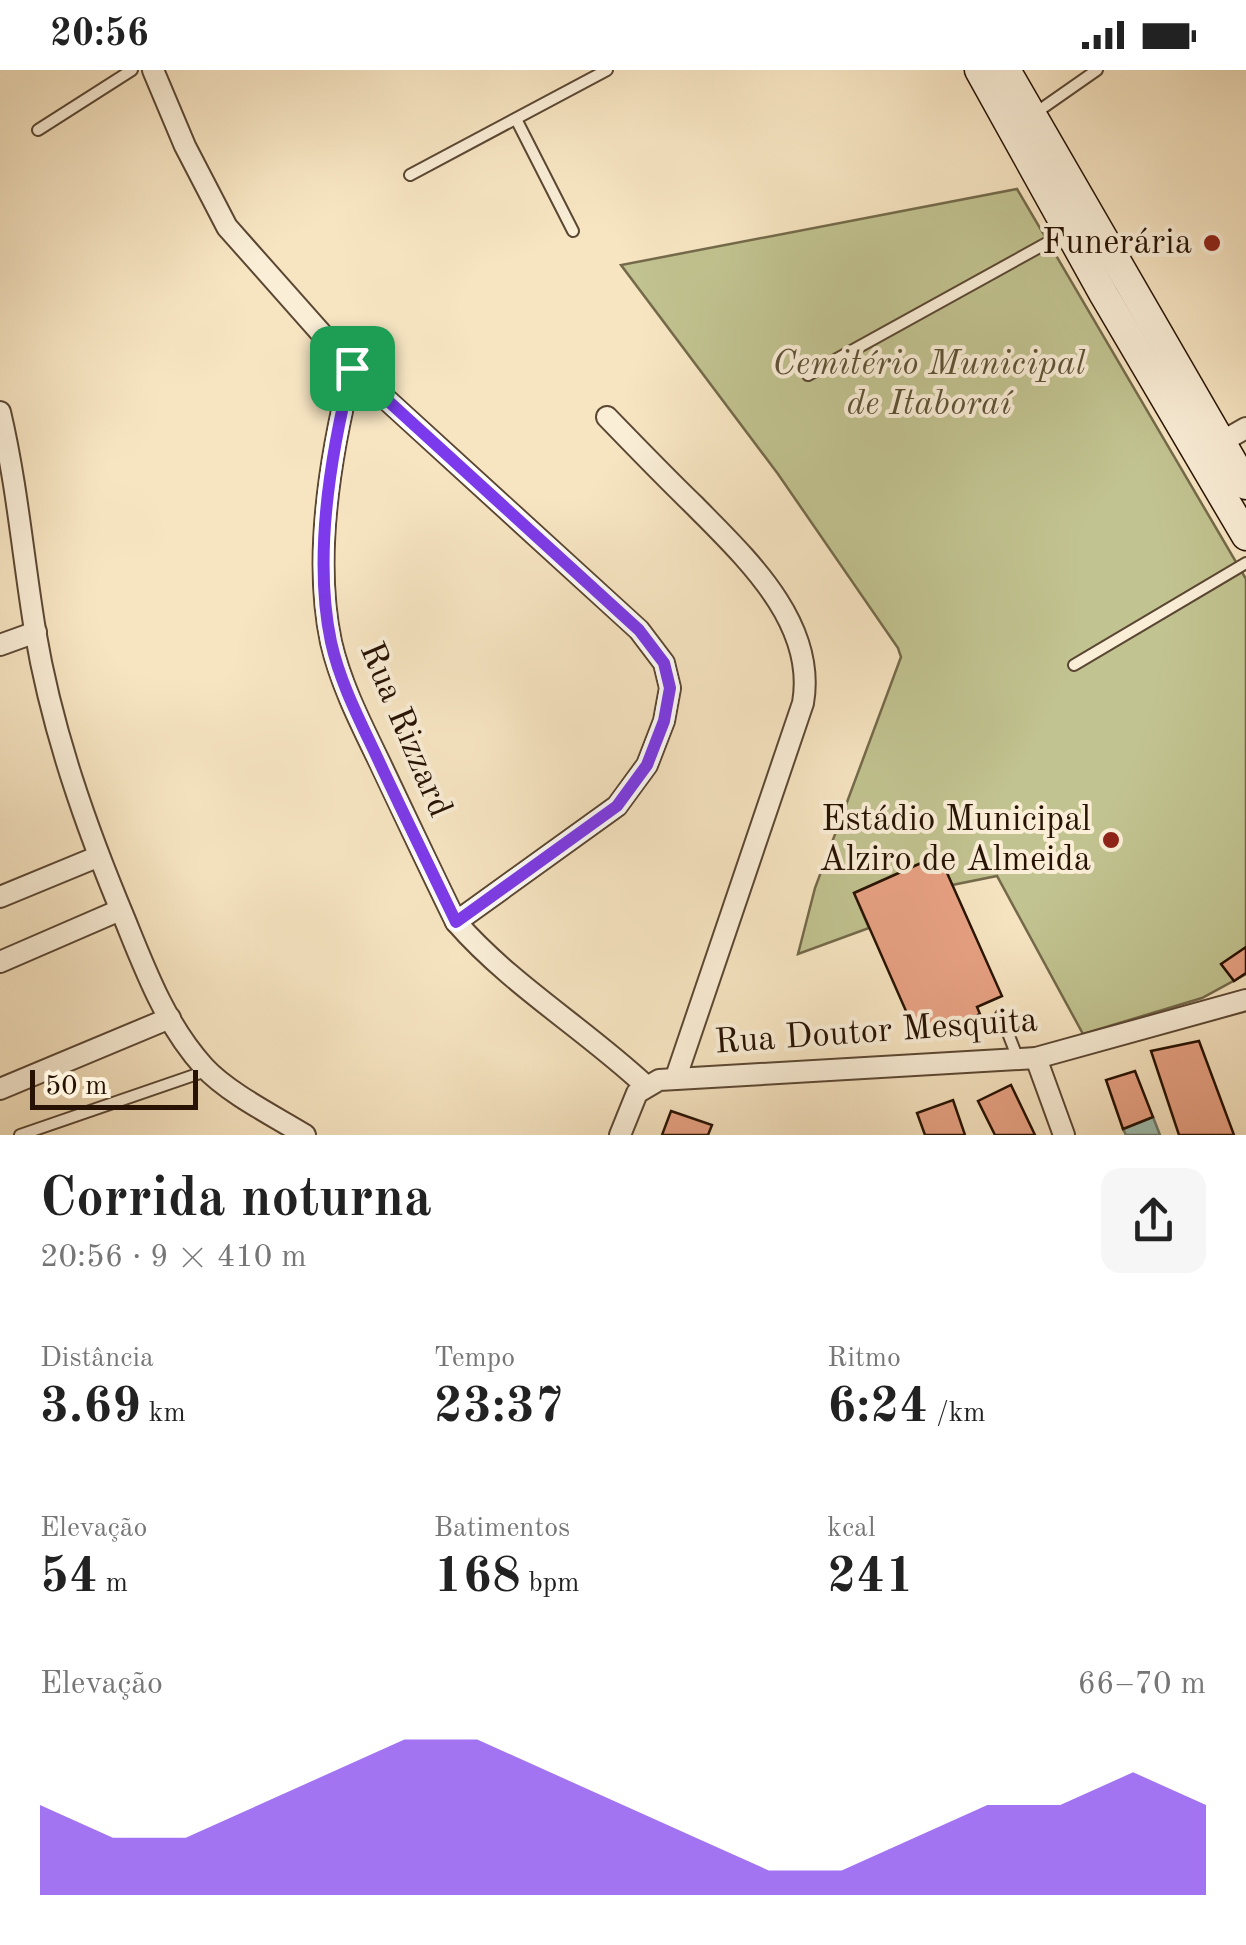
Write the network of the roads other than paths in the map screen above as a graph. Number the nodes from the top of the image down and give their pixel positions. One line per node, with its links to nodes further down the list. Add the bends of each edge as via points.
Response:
1 (132, 70): 8 (lane)
2 (153, 70): 12 (street, via 227,227)
3 (606, 70): 7 (lane)
4 (1097, 70): 6 (lane)
5 (998, 79): 6 (street); 10 (street)
6 (1033, 114): 10 (street)
7 (516, 119): 9 (lane); 11 (lane)
8 (38, 130)
9 (410, 175)
10 (1081, 225): 13 (lane); 16 (street)
11 (573, 231)
12 (352, 368): 26 (street, Rua Rizzard, via 327,520 324,590 332,643 348,696); 26 (street, via 639,630 664,663 670,688 647,765 617,806)
13 (808, 375)
14 (0, 412): 20 (street)
15 (606, 417): 33 (street, via 744,556 785,612 805,668 804,703)
16 (1222, 441): 17 (street); 18 (street)
17 (1246, 485)
18 (1246, 536)
19 (1246, 563): 22 (lane)
20 (36, 632): 21 (street); 23 (street, via 61,744)
21 (0, 646)
22 (1074, 665)
23 (98, 857): 24 (street); 25 (street)
24 (0, 897)
25 (120, 910): 27 (street); 30 (street)
26 (456, 922): 34 (street, Rua Rizzard, via 480,951)
27 (0, 962)
28 (1246, 997): 31 (street, Rua Doutor Mesquita)
29 (1001, 1016): 31 (lane)
30 (170, 1018): 32 (street); 35 (street)
31 (1027, 1059): 33 (street, Rua Doutor Mesquita); 39 (street)
32 (207, 1070): 36 (lane); 37 (street)
33 (676, 1076): 34 (street, Rua Doutor Mesquita)
34 (646, 1086): 38 (street)
35 (0, 1089)
36 (20, 1135)
37 (305, 1135)
38 (620, 1135)
39 (1064, 1135)

